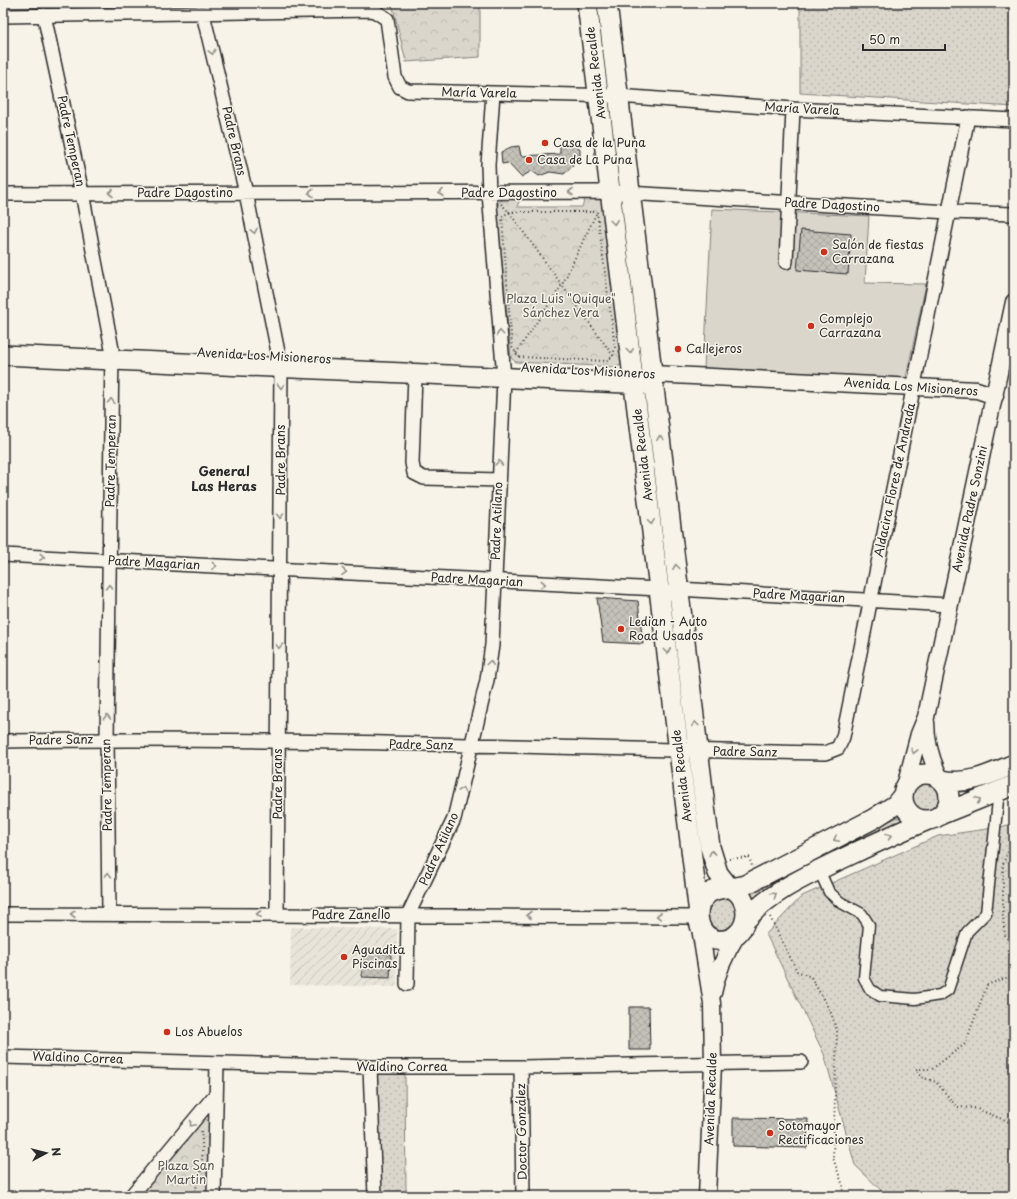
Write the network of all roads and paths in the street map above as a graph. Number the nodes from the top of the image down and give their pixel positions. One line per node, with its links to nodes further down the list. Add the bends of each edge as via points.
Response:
1 (587, 3): 7 (main road, Avenida Recalde)
2 (607, 3): 8 (main road, Avenida Recalde)
3 (203, 14): 4 (street, María Varela); 6 (street, María Varela, via 373,10 386,19 395,77 400,87 408,92); 14 (street, Padre Brans, one-way to 14)
4 (44, 15): 5 (street, María Varela); 13 (street, Padre Temperan)
5 (3, 16)
6 (493, 93): 7 (street, María Varela); 15 (street, Padre Atilano, via 488,164)
7 (598, 96): 8 (street, María Varela); 12 (main road, Avenida Recalde)
8 (618, 96): 9 (street, María Varela); 16 (main road, Avenida Recalde)
9 (793, 109): 10 (street, María Varela); 18 (street)
10 (968, 117): 11 (street, María Varela); 21 (street, Aldacira Flores de Andrada)
11 (1014, 120)
12 (610, 192): 15 (street, Padre Dagostino, one-way to 15); 16 (street, Padre Dagostino); 33 (main road, Avenida Recalde, one-way to 33)
13 (82, 193): 14 (street, Padre Dagostino, one-way to 13); 17 (street, Padre Dagostino); 27 (street, Padre Temperan)
14 (246, 193): 15 (street, Padre Dagostino, one-way to 14); 30 (street, Padre Brans, one-way to 30)
15 (489, 193): 19 (path); 31 (street, Padre Atilano, one-way to 15)
16 (630, 193): 18 (street, Padre Dagostino); 34 (main road, Avenida Recalde)
17 (3, 194)
18 (788, 203): 21 (street, Padre Dagostino); 23 (street)
19 (510, 212): 20 (path); 24 (path); 31 (path, via 502,217 512,346)
20 (598, 212): 24 (path); 29 (path, via 615,347)
21 (949, 212): 22 (street, Padre Dagostino); 35 (street, Aldacira Flores de Andrada)
22 (1014, 214)
23 (786, 262)
24 (562, 285): 29 (path); 31 (path)
25 (1014, 302): 36 (street, Avenida Padre Sonzini)
26 (3, 344): 27 (main road, Avenida Los Misioneros)
27 (112, 354): 28 (main road, Avenida Los Misioneros); 30 (main road, Avenida Los Misioneros); 39 (street, Padre Temperan, one-way to 27)
28 (3, 355)
29 (613, 356): 31 (path, via 606,361 519,357); 33 (path)
30 (280, 362): 31 (main road, Avenida Los Misioneros); 32 (main road, Avenida Los Misioneros); 40 (street, Padre Brans, one-way to 40)
31 (508, 366): 32 (main road, Avenida Los Misioneros); 33 (main road, Avenida Los Misioneros); 37 (street, Padre Atilano, one-way to 31)
32 (415, 374): 37 (street, via 412,463 414,473 424,478)
33 (633, 378): 34 (main road, Avenida Los Misioneros); 42 (main road, Avenida Recalde, one-way to 42)
34 (653, 379): 35 (street, Avenida Los Misioneros); 43 (main road, Avenida Recalde, one-way to 34)
35 (913, 392): 36 (street, Avenida Los Misioneros, via 976,400); 44 (street, Aldacira Flores de Andrada)
36 (995, 396): 45 (street, Avenida Padre Sonzini)
37 (499, 480): 41 (street, Padre Atilano)
38 (3, 555): 39 (street, Padre Magarian, one-way to 39)
39 (110, 561): 40 (street, Padre Magarian, one-way to 40); 47 (street, Padre Temperan, one-way to 39)
40 (280, 569): 41 (street, Padre Magarian, one-way to 41); 49 (street, Padre Brans, one-way to 49)
41 (495, 582): 42 (street, Padre Magarian, one-way to 42); 50 (street, Padre Atilano, one-way to 41, via 488,680)
42 (659, 589): 43 (street, Padre Magarian, via 669,593); 52 (main road, Avenida Recalde, one-way to 52)
43 (678, 590): 44 (street, Padre Magarian); 53 (main road, Avenida Recalde, one-way to 43)
44 (870, 600): 45 (street, Padre Magarian); 51 (street, Aldacira Flores de Andrada, via 843,737)
45 (949, 605): 46 (street, Avenida Padre Sonzini)
46 (926, 717): 55 (street, Avenida Padre Sonzini, via 928,746); 57 (street, Avenida Padre Sonzini, one-way to 57, via 918,734)
47 (107, 739): 48 (street, Padre Sanz); 49 (street, Padre Sanz); 66 (street, Padre Temperan, one-way to 47)
48 (3, 741)
49 (278, 741): 50 (street, Padre Sanz); 67 (street, Padre Brans)
50 (473, 746): 52 (street, Padre Sanz); 68 (street, Padre Atilano, one-way to 50, via 454,819)
51 (838, 748): 53 (street, Padre Sanz, via 824,753)
52 (679, 751): 53 (street, Padre Sanz); 69 (main road, Avenida Recalde)
53 (698, 751): 60 (main road, Avenida Recalde, one-way to 53)
54 (1014, 764): 55 (main road, via 969,781 953,782)
55 (941, 779): 57 (main road, via 929,774 915,776); 58 (main road, via 949,793 949,800 947,808)
56 (1006, 788): 58 (main road, one-way to 56); 61 (street, via 986,913 967,932 948,990 940,995 915,999 880,996 870,988 864,978 869,925 862,914 840,902 829,892)
57 (904, 791): 58 (main road, via 907,810 913,816); 62 (main road, one-way to 62, via 894,804 873,819)
58 (935, 817): 61 (main road, one-way to 58, via 888,836)
59 (1014, 837): 71 (path, via 1003,864 1003,916 1005,936)
60 (714, 861): 62 (path, via 749,857); 63 (main road, Avenida Recalde, via 718,873)
61 (819, 870): 64 (main road, one-way to 61, via 791,884)
62 (757, 879): 63 (main road)
63 (731, 888): 69 (main road, via 708,893); 70 (main road, via 745,903)
64 (765, 902): 70 (main road); 90 (path, via 797,971 811,977 831,1013 837,1031 833,1158 843,1186)
65 (3, 914): 66 (street, Padre Zanello, one-way to 65)
66 (109, 914): 67 (street, Padre Zanello, one-way to 66)
67 (277, 914): 68 (street, Padre Zanello)
68 (408, 915): 69 (street, Padre Zanello, one-way to 68); 73 (street, Padre Atilano)
69 (699, 917): 70 (main road, via 705,934 715,940 729,939); 74 (street, Avenida Recalde)
70 (741, 928): 74 (street, Avenida Recalde, via 728,948 718,972)
71 (1014, 943)
72 (1014, 975): 83 (path, via 987,985 965,1044 932,1069 916,1070 921,1078 936,1082 957,1107 975,1108)
73 (407, 984)
74 (712, 1003): 78 (street, Avenida Recalde)
75 (3, 1057): 77 (street, Waldino Correa)
76 (801, 1062): 78 (street, Waldino Correa)
77 (217, 1063): 79 (street, Waldino Correa); 81 (street)
78 (713, 1064): 80 (street, Waldino Correa); 89 (street, Avenida Recalde)
79 (370, 1067): 80 (street, Waldino Correa); 87 (street)
80 (521, 1067): 88 (street, Doctor González)
81 (216, 1094): 82 (street); 86 (street)
82 (197, 1118): 84 (street, one-way to 84); 85 (path, via 201,1131 202,1169 194,1192 181,1196)
83 (1014, 1124)
84 (134, 1193): 85 (path)
85 (157, 1195)
86 (214, 1196)
87 (375, 1196)
88 (523, 1196)
89 (707, 1196)
90 (842, 1196)

